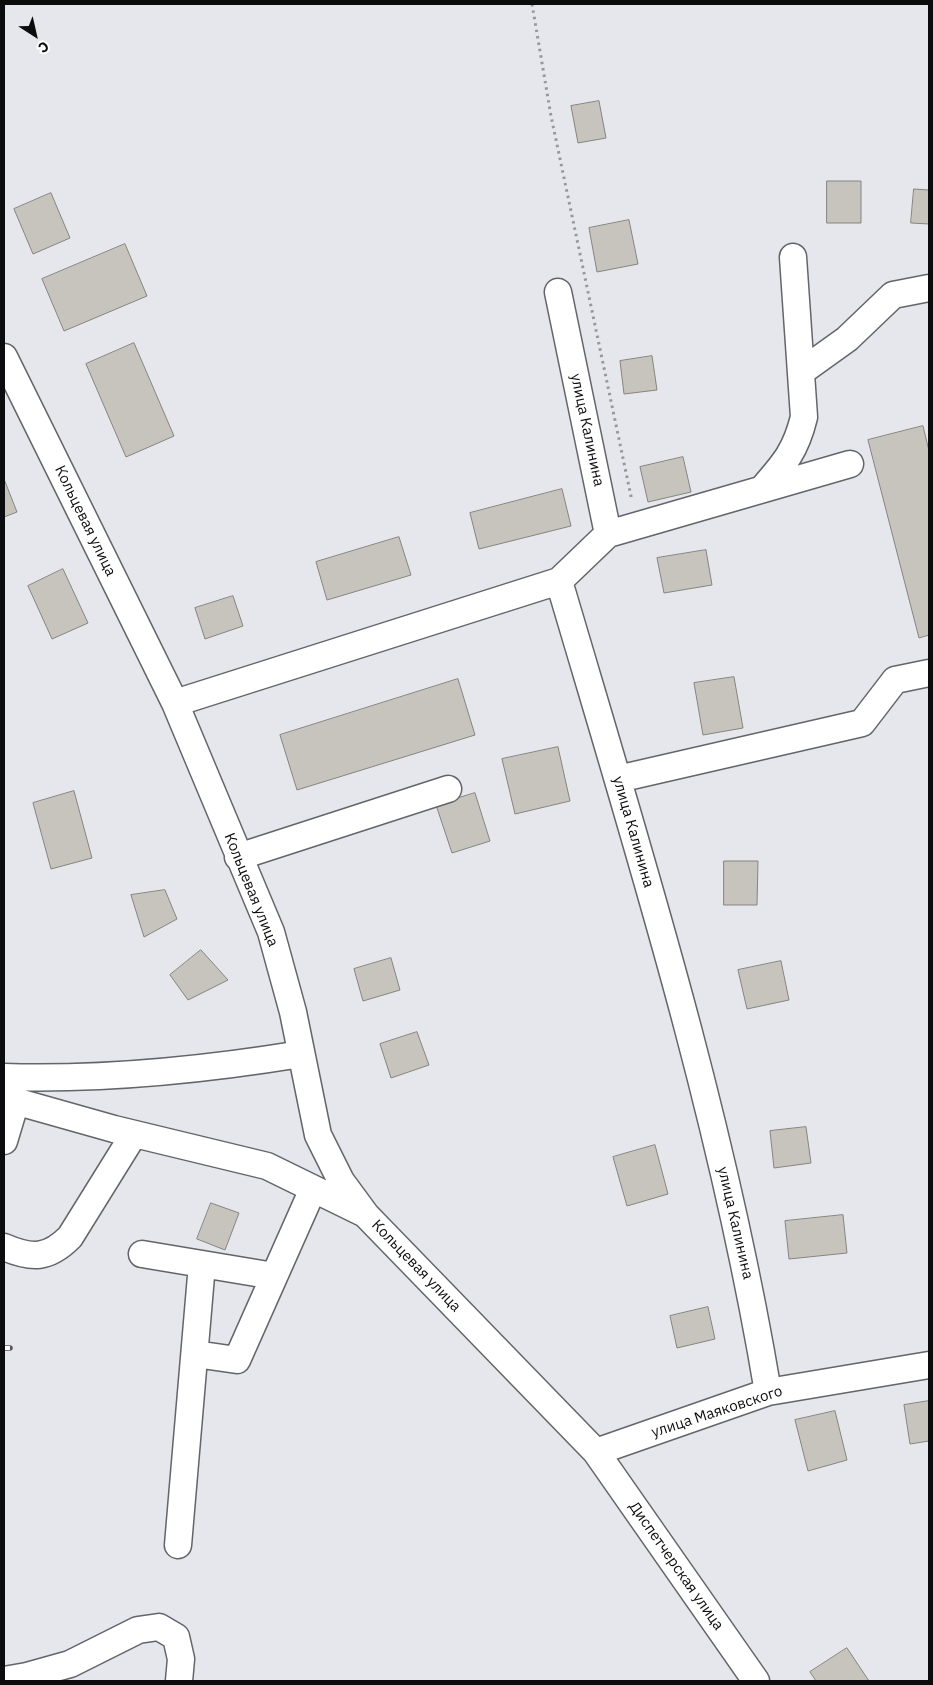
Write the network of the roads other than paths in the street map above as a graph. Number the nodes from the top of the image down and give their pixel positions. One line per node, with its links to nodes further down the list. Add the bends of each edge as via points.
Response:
1 (793, 257): 5 (street)
2 (929, 288): 5 (street, via 893,295 847,339)
3 (558, 292): 8 (street, улица Калинина)
4 (4, 357): 11 (street, Кольцевая улица)
5 (801, 372): 7 (street, via 804,418 798,443)
6 (850, 464): 7 (street)
7 (763, 488): 8 (street)
8 (608, 534): 9 (street)
9 (559, 581): 11 (street); 12 (street, улица Калинина)
10 (929, 673): 12 (street, via 895,680 862,723)
11 (174, 703): 14 (street, Кольцевая улица)
12 (618, 779): 28 (street, улица Калинина, via 700,1070 752,1294)
13 (448, 789): 14 (street)
14 (238, 857): 15 (street, Кольцевая улица, via 271,932)
15 (301, 1054): 16 (street, via 161,1073); 21 (street, Кольцевая улица, via 318,1135 341,1181)
16 (4, 1077)
17 (10, 1099): 18 (street); 19 (street)
18 (134, 1134): 20 (street, via 267,1166); 22 (street, via 70,1237 56,1250 42,1255 19,1254)
19 (4, 1141)
20 (313, 1189): 21 (street); 25 (street)
21 (366, 1215): 29 (street, Кольцевая улица)
22 (4, 1247)
23 (142, 1254): 24 (street)
24 (202, 1264): 25 (street); 26 (street)
25 (274, 1276): 26 (street, via 237,1360)
26 (195, 1354): 30 (street)
27 (929, 1365): 28 (street, улица Маяковского)
28 (768, 1392): 29 (street, улица Маяковского)
29 (596, 1452): 33 (street, Диспетчерская улица)
30 (178, 1545)
31 (4, 1680): 32 (street, via 70,1664 138,1630 159,1627 176,1637 181,1659)
32 (180, 1681)
33 (756, 1681)

